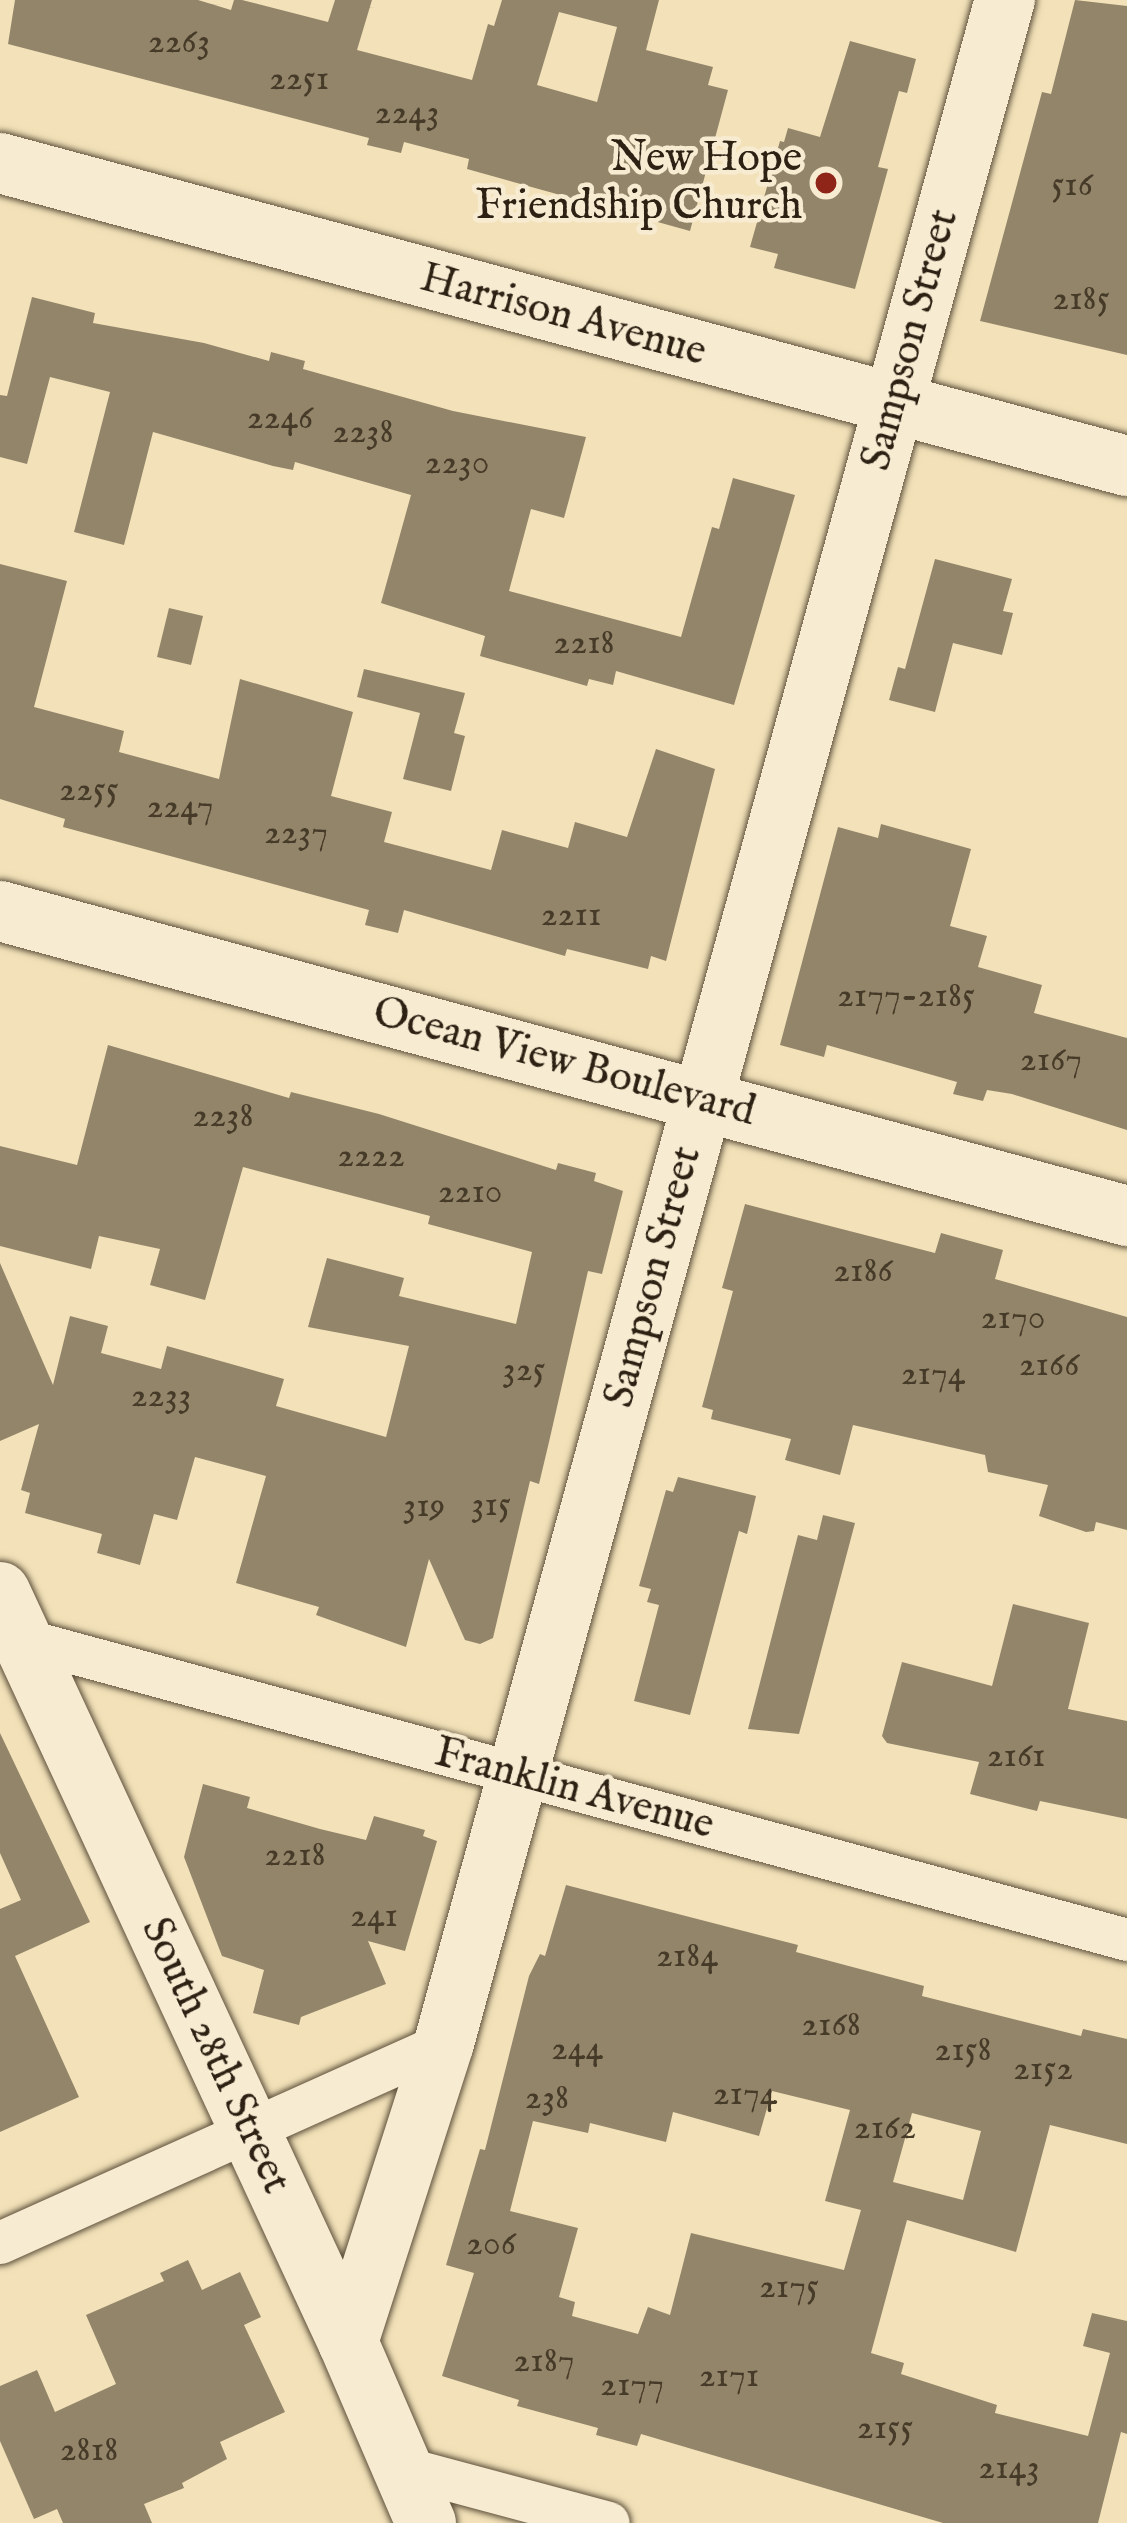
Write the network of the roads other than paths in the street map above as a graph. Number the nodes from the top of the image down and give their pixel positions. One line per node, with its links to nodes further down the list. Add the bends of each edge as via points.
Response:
1 (1005, 0): 3 (street, Sampson Street)
2 (0, 163): 3 (street, Harrison Avenue)
3 (894, 404): 4 (street, Harrison Avenue); 6 (street, Sampson Street)
4 (1127, 466)
5 (0, 910): 6 (street, Ocean View Boulevard)
6 (703, 1099): 7 (street, Ocean View Boulevard); 9 (street, Sampson Street)
7 (1127, 1216)
8 (10, 1615): 9 (street, Franklin Avenue); 12 (street, South 28th Street)
9 (517, 1774): 10 (street, Franklin Avenue); 11 (street, Sampson Street)
10 (1127, 1940)
11 (444, 2043): 12 (street); 14 (street, Sampson Street)
12 (250, 2130): 13 (street); 14 (street, South 28th Street)
13 (0, 2243)
14 (348, 2342): 15 (street, South 28th Street)
15 (400, 2467): 16 (street, South 28th Street); 17 (street)
16 (426, 2523)
17 (608, 2523)

